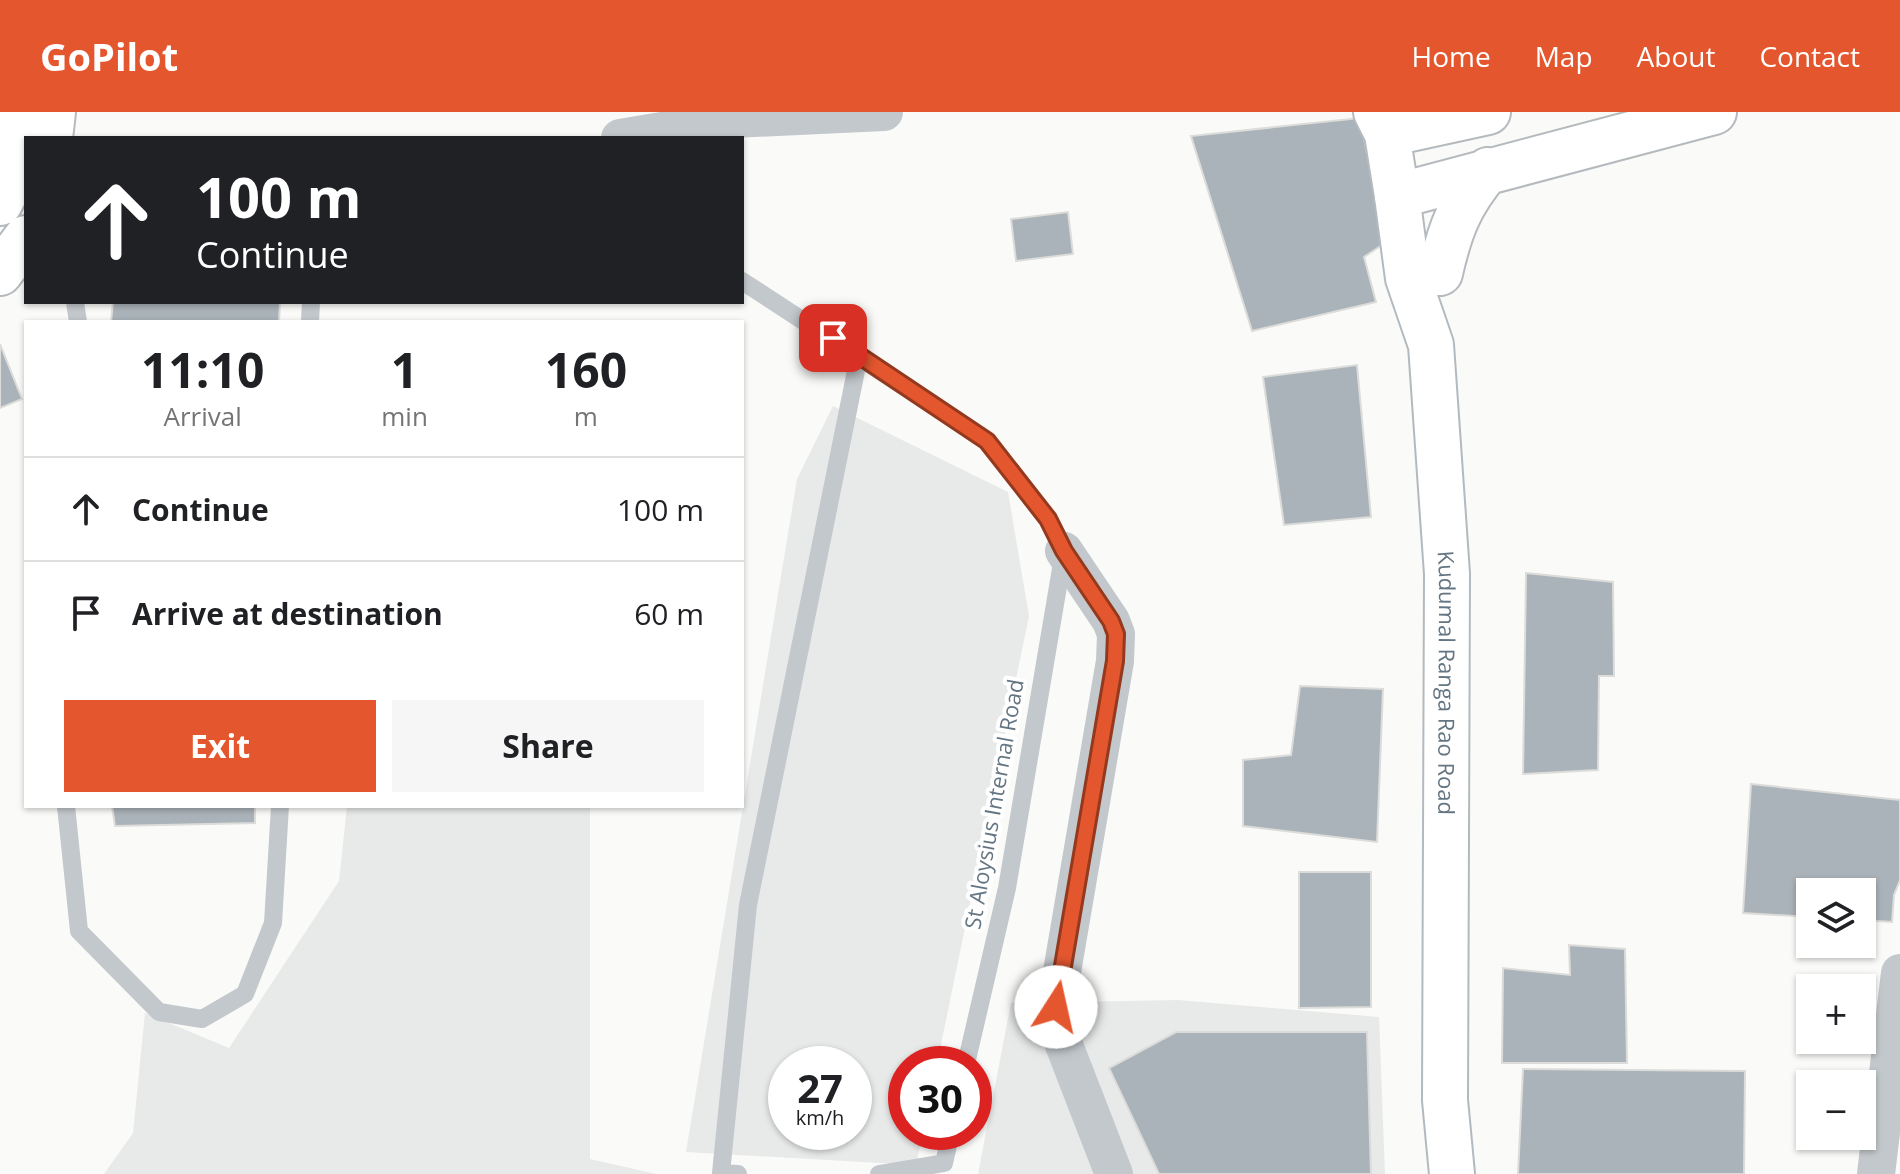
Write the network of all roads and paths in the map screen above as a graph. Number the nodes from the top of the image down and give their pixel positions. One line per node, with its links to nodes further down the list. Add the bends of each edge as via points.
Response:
1 (21, 112): 11 (main road, via 10,184)
2 (53, 112): 7 (main road)
3 (884, 112): 8 (street, via 733,119)
4 (1714, 112): 9 (main road)
5 (1474, 113): 6 (main road)
6 (1400, 121): 10 (main road)
7 (50, 136)
8 (632, 136)
9 (1488, 170): 10 (main road); 14 (main road, via 1451,226)
10 (1415, 192): 14 (main road); 16 (main road, Kudumal Ranga Rao Road, via 1408,278)
11 (0, 203)
12 (24, 241): 13 (main road)
13 (0, 273)
14 (1440, 273): 16 (main road)
15 (744, 282): 17 (lane)
16 (1431, 345): 27 (main road, Kudumal Ranga Rao Road, via 1447,574 1445,1100)
17 (859, 356): 18 (lane, via 987,441 1048,519); 24 (lane, via 748,905 721,1173)
18 (1064, 551): 22 (lane, St Aloysius Internal Road, via 1007,888); 26 (street, via 1116,634 1056,1007 1064,1045)
19 (66, 808): 20 (lane, via 79,931 159,1012 202,1019 245,994 273,923)
20 (280, 808)
21 (1900, 973): 28 (street)
22 (970, 1046)
23 (947, 1150): 25 (lane, via 944,1163)
24 (738, 1174)
25 (879, 1174)
26 (1114, 1174)
27 (1452, 1174)
28 (1876, 1174)

